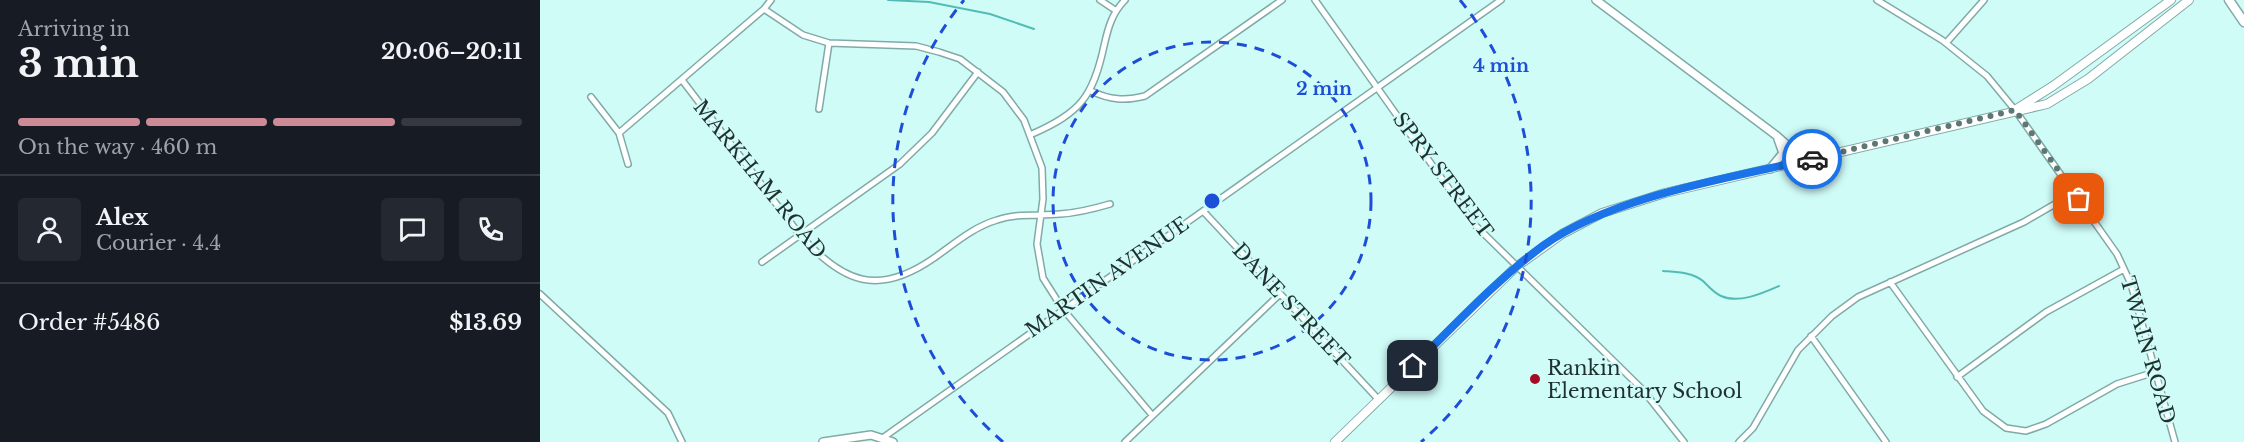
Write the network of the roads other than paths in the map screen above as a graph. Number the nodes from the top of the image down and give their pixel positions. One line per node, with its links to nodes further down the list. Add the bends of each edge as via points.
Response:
1 (771, 0): 13 (street)
2 (1100, 0): 14 (street)
3 (1125, 0): 14 (street)
4 (1282, 0): 21 (street, via 1145,96 1128,100 1106,98)
5 (1315, 0): 20 (street, SPRY STREET)
6 (1501, 0): 20 (street, MARTIN AVENUE)
7 (1596, 0): 27 (street)
8 (1877, 0): 17 (street, TWAIN ROAD)
9 (1984, 0): 17 (street)
10 (2171, 0): 24 (main road)
11 (2189, 0): 24 (main road, via 2066,94 2029,110)
12 (2229, 0): 15 (main road)
13 (764, 9): 16 (street, via 803,35); 19 (street)
14 (1115, 10): 21 (street)
15 (2244, 22)
16 (829, 43): 18 (street, via 916,46 960,59); 23 (street)
17 (1946, 43): 24 (street, TWAIN ROAD, via 1987,76)
18 (978, 72): 26 (street, via 1003,92); 35 (street, via 917,149)
19 (682, 80): 25 (street); 35 (street, MARKHAM ROAD)
20 (1377, 87): 33 (street, MARTIN AVENUE); 37 (street, SPRY STREET, via 1474,224)
21 (1091, 91): 26 (street, via 1057,123)
22 (591, 97): 25 (street)
23 (819, 109)
24 (2015, 110): 28 (main road); 31 (street, TWAIN ROAD)
25 (619, 133): 29 (street)
26 (1032, 134): 34 (street, via 1042,168)
27 (1778, 136): 28 (street); 30 (street, via 1783,153)
28 (1804, 160): 30 (main road)
29 (628, 164)
30 (1770, 169): 37 (main road, via 1665,193 1602,213 1545,245)
31 (2074, 193): 38 (street, TWAIN ROAD); 39 (street, via 2024,222)
32 (1110, 204): 34 (street, MARKHAM ROAD, via 1077,213)
33 (1203, 210): 41 (street, DANE STREET); 42 (street, MARTIN AVENUE)
34 (1040, 214): 35 (street, MARKHAM ROAD, via 1015,216 975,228 915,270 879,282 846,276); 42 (street, via 1038,261 1050,292)
35 (800, 235): 36 (street)
36 (762, 262)
37 (1516, 267): 46 (main road); 54 (street, SPRY STREET, via 1642,389)
38 (2124, 269): 44 (street, TWAIN ROAD); 45 (street, via 2046,312)
39 (1890, 282): 43 (street, via 1858,297); 45 (street)
40 (540, 294): 49 (street, via 668,413)
41 (1280, 294): 46 (street, DANE STREET); 47 (street)
42 (1062, 308): 47 (street); 48 (street, MARTIN AVENUE)
43 (1811, 336): 55 (street, via 1798,350 1753,428); 56 (street)
44 (2155, 372): 45 (street, via 2117,384 2026,431 1994,422); 57 (street, TWAIN ROAD)
45 (1958, 377)
46 (1379, 400): 53 (main road)
47 (1152, 415): 52 (street)
48 (884, 437): 50 (street, via 854,436); 51 (street)
49 (682, 442)
50 (823, 442)
51 (892, 442)
52 (1125, 442)
53 (1335, 442)
54 (1684, 442)
55 (1739, 442)
56 (1886, 442)
57 (2175, 442)

